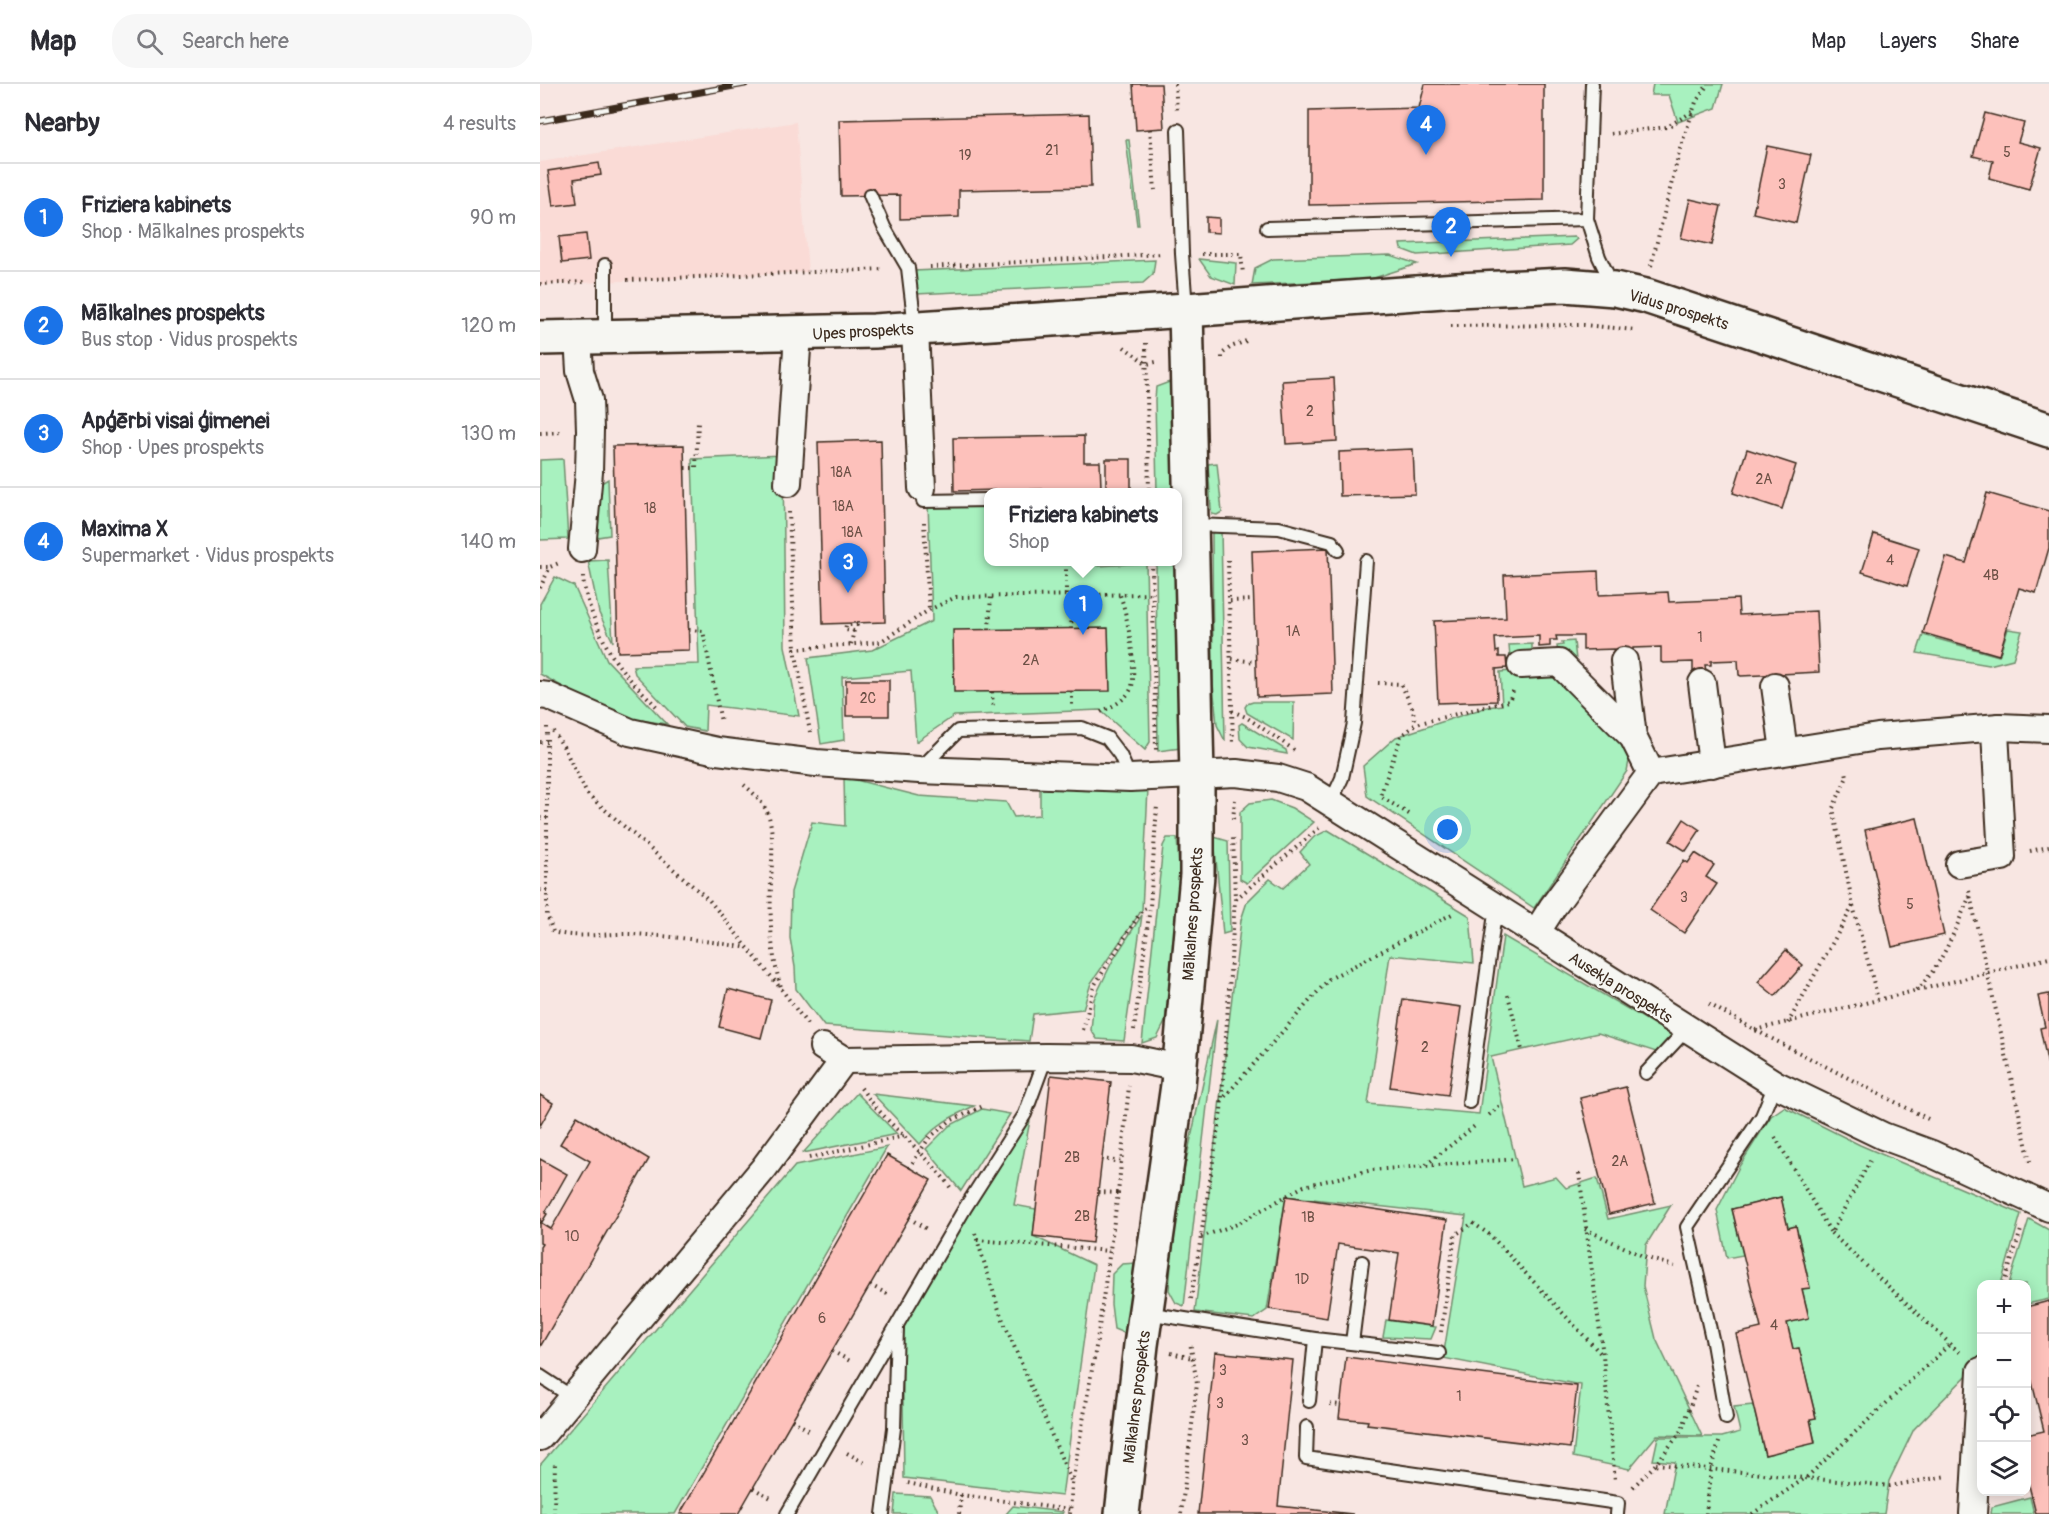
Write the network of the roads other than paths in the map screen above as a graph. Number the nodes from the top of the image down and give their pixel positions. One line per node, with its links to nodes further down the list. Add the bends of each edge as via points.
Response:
1 (1592, 84): 4 (lane)
2 (1178, 130): 8 (lane)
3 (870, 195): 9 (lane, via 908,268)
4 (1587, 219): 5 (lane); 7 (lane, via 1599,257)
5 (1267, 228)
6 (605, 265): 11 (lane, via 607,281)
7 (1630, 293): 8 (main road, Vidus prospekts, via 1566,285); 13 (main road, Vidus prospekts)
8 (1186, 310): 9 (main road, Upes prospekts); 17 (main road, Mālkalnes prospekts)
9 (915, 328): 10 (main road, Upes prospekts); 15 (street)
10 (798, 334): 11 (main road, Upes prospekts); 14 (street)
11 (592, 337): 12 (main road, Upes prospekts); 18 (street, via 580,371 589,400 590,430)
12 (540, 338)
13 (2049, 430)
14 (788, 483)
15 (922, 495): 16 (lane)
16 (984, 500)
17 (1192, 525): 19 (lane, via 1279,528 1332,542); 33 (main road, Mālkalnes prospekts)
18 (582, 549)
19 (1338, 550)
20 (1366, 561): 35 (lane, via 1354,723 1342,778)
21 (1624, 661): 28 (street)
22 (1521, 665): 28 (street, via 1559,663)
23 (1702, 683): 30 (street)
24 (1775, 686): 29 (street)
25 (540, 695): 31 (street, Ausekļa prospekts, via 630,732 696,748 816,763)
26 (1999, 728): 27 (street); 29 (street, via 1886,736); 36 (street, via 1995,732 2002,856)
27 (2049, 729)
28 (1633, 737): 32 (street)
29 (1784, 751): 30 (street)
30 (1712, 764): 32 (street)
31 (919, 770): 34 (street, Ausekļa prospekts); 34 (lane, via 958,731 1083,728 1107,738)
32 (1651, 773): 38 (street)
33 (1197, 775): 34 (street, Ausekļa prospekts); 35 (street, Ausekļa prospekts, via 1278,778 1306,787); 41 (main road, Mālkalnes prospekts, via 1197,886)
34 (1130, 778)
35 (1328, 813): 37 (street, Ausekļa prospekts)
36 (1964, 874)
37 (1496, 906): 38 (street, Ausekļa prospekts); 44 (lane)
38 (1536, 933): 39 (street, Ausekļa prospekts)
39 (1687, 1029): 42 (lane); 43 (street, Ausekļa prospekts)
40 (1046, 1057): 41 (street, via 1075,1058 1132,1049); 48 (lane, via 1024,1114); 54 (street, via 834,1054 764,1168)
41 (1180, 1068): 47 (main road, Mālkalnes prospekts)
42 (1646, 1073)
43 (1775, 1084): 45 (street, Ausekļa prospekts); 56 (lane, via 1762,1116 1687,1227)
44 (1469, 1101)
45 (2040, 1204)
46 (1362, 1262): 50 (lane)
47 (1146, 1313): 49 (lane); 62 (main road, Mālkalnes prospekts)
48 (897, 1325): 60 (lane); 61 (lane, via 894,1428)
49 (1315, 1338): 50 (lane); 55 (lane)
50 (1352, 1343): 51 (lane)
51 (1438, 1353)
52 (540, 1376): 54 (lane)
53 (1980, 1388): 63 (street)
54 (572, 1396): 58 (street)
55 (1309, 1401)
56 (1726, 1418)
57 (1307, 1427): 59 (lane, via 1306,1458)
58 (540, 1437)
59 (1617, 1508)
60 (787, 1514)
61 (883, 1514)
62 (1122, 1514)
63 (1973, 1514)

